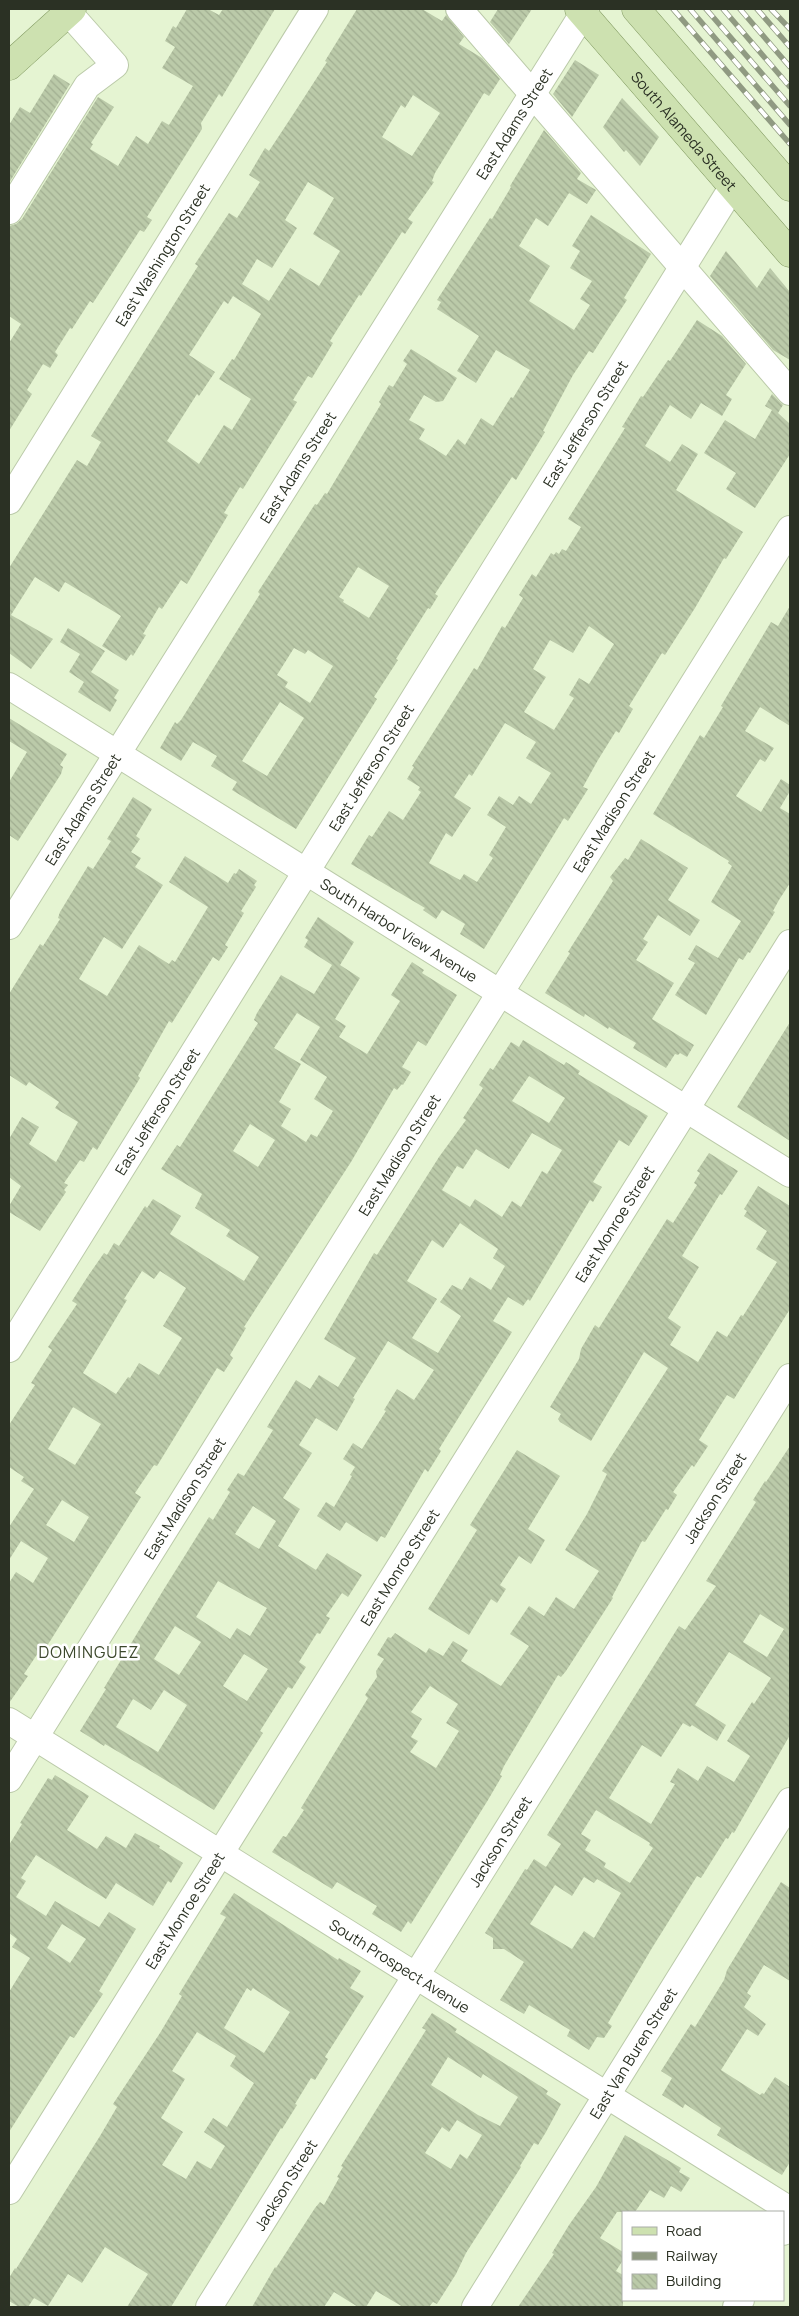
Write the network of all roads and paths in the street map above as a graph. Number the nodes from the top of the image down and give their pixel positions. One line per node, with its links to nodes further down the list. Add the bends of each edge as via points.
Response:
1 (315, 9): 14 (street, East Washington Street)
2 (458, 9): 7 (street)
3 (636, 9): 9 (main road)
4 (68, 10): 6 (main road); 10 (street, via 115,65 87,86)
5 (583, 10): 7 (street, East Adams Street); 8 (main road, South Alameda Street)
6 (9, 66)
7 (532, 93): 12 (street); 17 (street, East Adams Street)
8 (733, 186): 11 (main road, South Alameda Street); 12 (street, East Jefferson Street)
9 (790, 187)
10 (9, 211)
11 (790, 253)
12 (682, 268): 13 (street); 18 (street, East Jefferson Street)
13 (790, 392)
14 (9, 501)
15 (790, 529): 21 (street, East Madison Street)
16 (9, 686): 17 (street, South Harbor View Avenue)
17 (117, 754): 18 (street, South Harbor View Avenue); 19 (street, East Adams Street)
18 (306, 872): 21 (street, South Harbor View Avenue); 24 (street, East Jefferson Street)
19 (9, 926)
20 (790, 943): 22 (street, East Monroe Street)
21 (500, 994): 22 (street, South Harbor View Avenue); 27 (street, East Madison Street)
22 (687, 1108): 23 (street, South Harbor View Avenue); 30 (street, East Monroe Street)
23 (790, 1174)
24 (9, 1349)
25 (790, 1377): 31 (street, Jackson Street)
26 (9, 1722): 27 (street, South Prospect Avenue)
27 (35, 1738): 28 (street, East Madison Street); 30 (street, South Prospect Avenue)
28 (9, 1780)
29 (790, 1801): 32 (street, East Van Buren Street)
30 (220, 1854): 31 (street, South Prospect Avenue); 33 (street, East Monroe Street)
31 (416, 1976): 32 (street, South Prospect Avenue); 35 (street, Jackson Street)
32 (607, 2095): 34 (street, South Prospect Avenue); 36 (street, East Van Buren Street)
33 (9, 2191)
34 (790, 2210)
35 (209, 2307)
36 (475, 2307)

